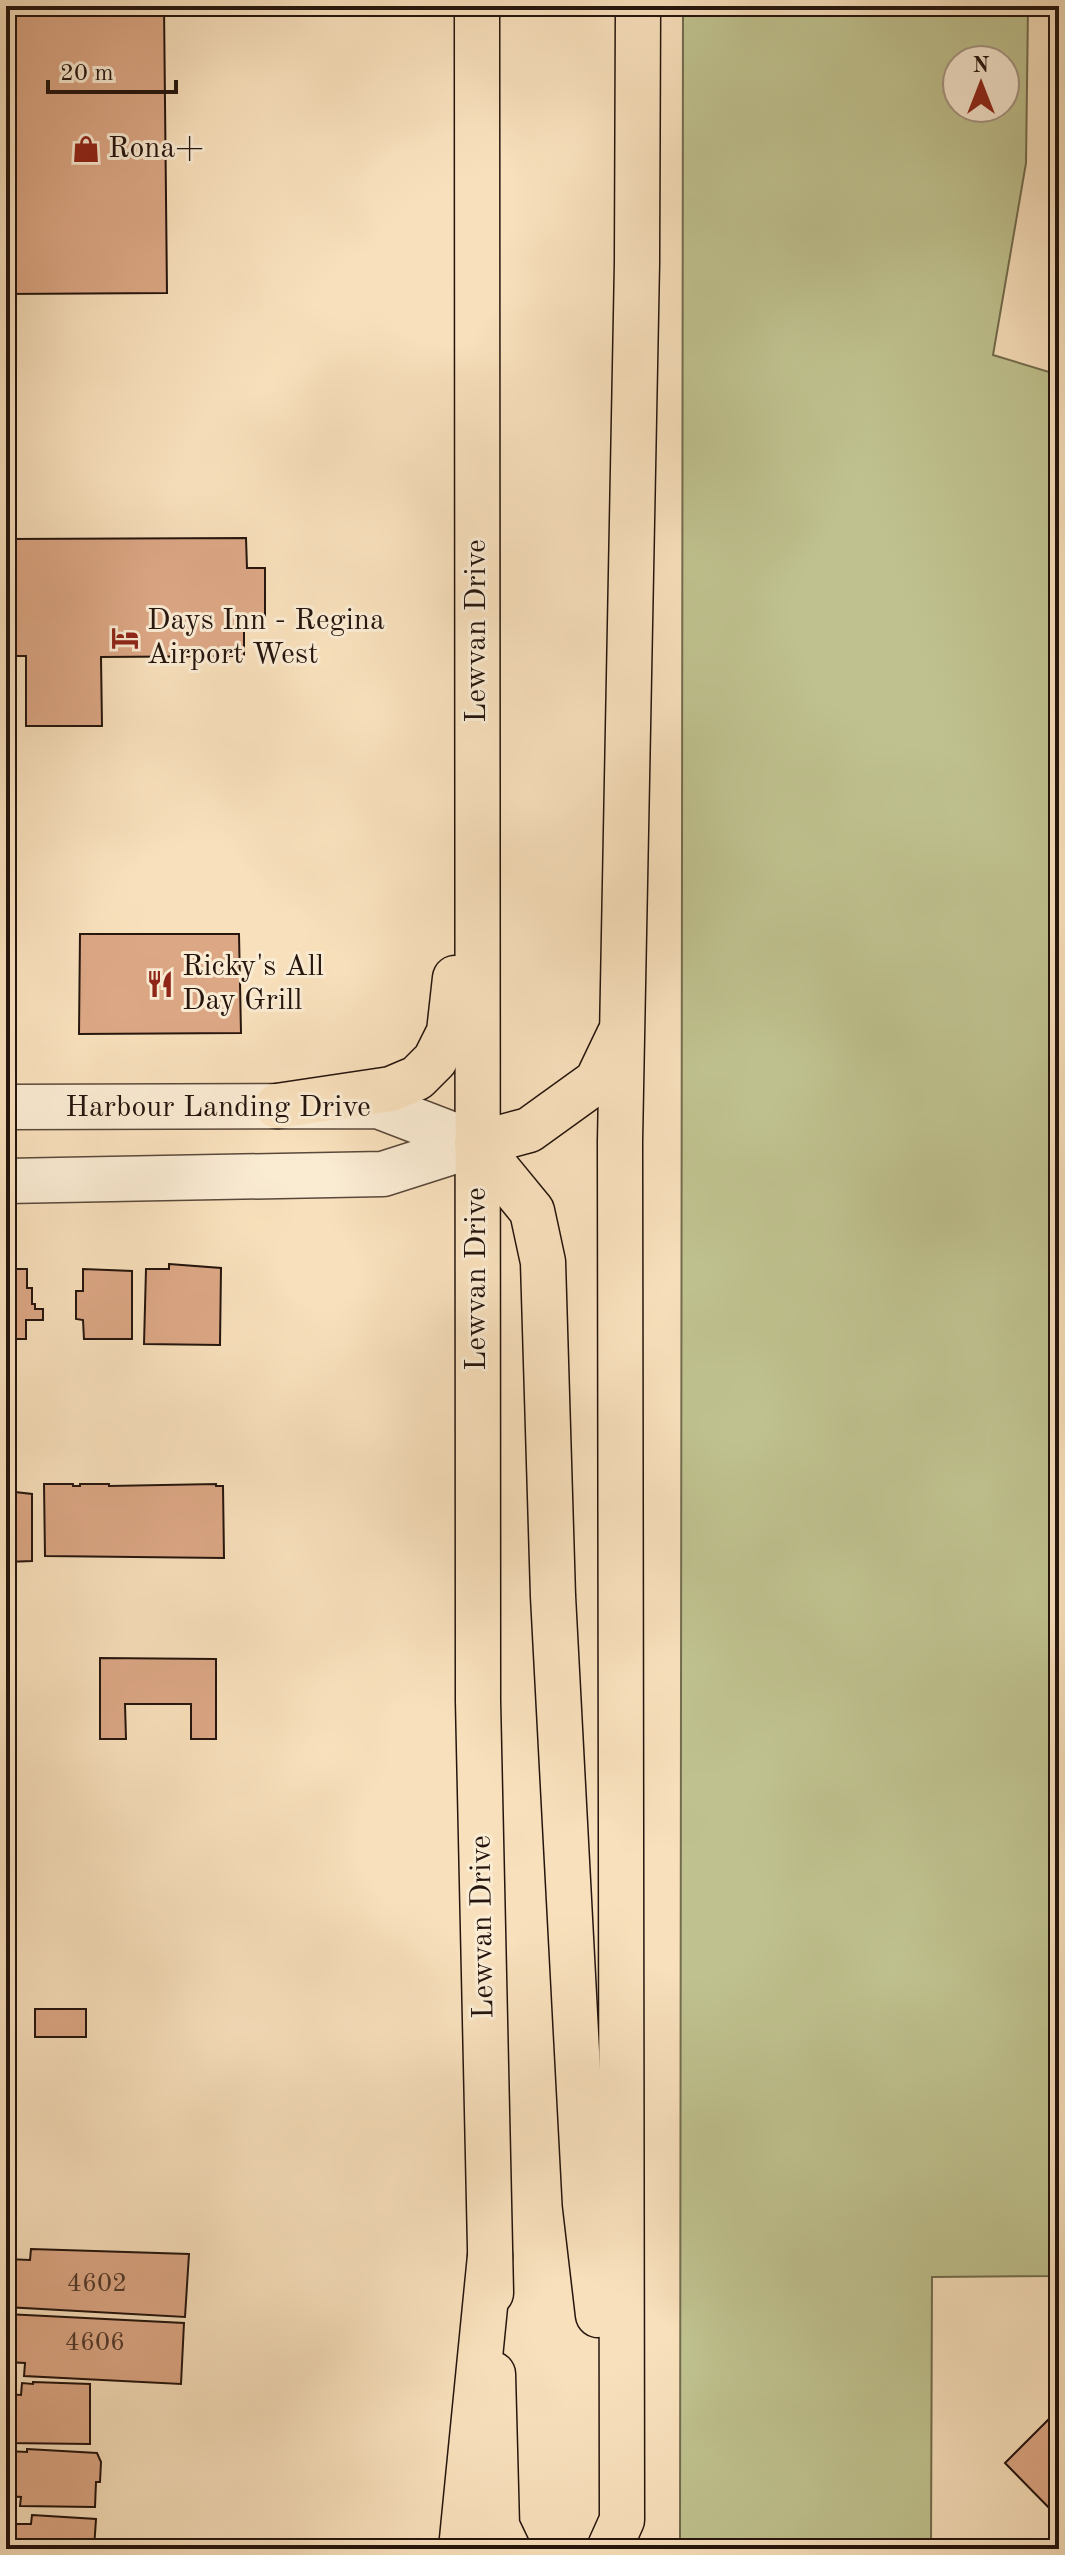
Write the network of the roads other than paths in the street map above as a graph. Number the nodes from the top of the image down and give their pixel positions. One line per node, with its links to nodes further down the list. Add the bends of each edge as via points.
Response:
1 (477, 6): 5 (main road, Lewvan Drive)
2 (623, 6): 4 (main road)
3 (638, 6): 4 (main road)
4 (637, 263): 6 (main road)
5 (477, 632): 7 (main road, via 449,1032 435,1060 417,1078 391,1089); 9 (main road, Lewvan Drive)
6 (621, 1029): 9 (main road, via 597,1081 529,1130); 12 (main road)
7 (277, 1106): 8 (street, Harbour Landing Drive); 9 (street, Harbour Landing Drive, via 378,1106)
8 (6, 1107)
9 (477, 1144): 10 (street, via 383,1174); 11 (main road, Lewvan Drive, via 478,1701); 12 (main road, via 532,1211 543,1262 553,1596 585,2204)
10 (6, 1181)
11 (490, 2256): 13 (main road); 14 (main road, Lewvan Drive, via 497,2526)
12 (616, 2535)
13 (461, 2549)
14 (508, 2549)

